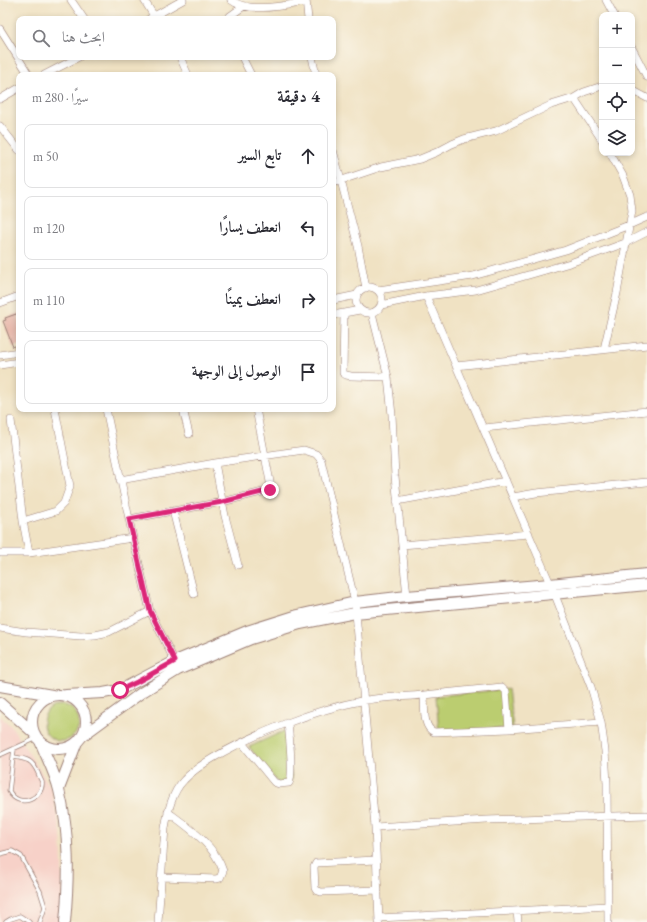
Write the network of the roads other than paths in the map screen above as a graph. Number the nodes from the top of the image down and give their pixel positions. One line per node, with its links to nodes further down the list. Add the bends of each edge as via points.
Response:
1 (71, 0): 9 (street)
2 (144, 0): 10 (street)
3 (183, 0): 11 (street)
4 (231, 0): 7 (street)
5 (606, 0): 8 (street)
6 (306, 1): 7 (street, via 266,7); 13 (street)
7 (244, 6): 12 (street)
8 (612, 12)
9 (82, 16)
10 (155, 16)
11 (158, 16)
12 (230, 16)
13 (308, 16)
14 (0, 29): 15 (street)
15 (16, 54)
16 (635, 54): 27 (street)
17 (20, 60): 22 (street)
18 (75, 60): 23 (street)
19 (181, 60): 24 (street)
20 (244, 60): 25 (street)
21 (313, 60): 26 (street)
22 (27, 72)
23 (58, 72)
24 (187, 72)
25 (250, 72)
26 (315, 72)
27 (647, 77)
28 (599, 87): 32 (street)
29 (16, 90): 31 (street)
30 (635, 92): 33 (street)
31 (0, 98)
32 (574, 98): 35 (street); 39 (street, via 551,105 496,132 464,139 420,158)
33 (647, 98)
34 (0, 126): 36 (street)
35 (599, 136)
36 (16, 146)
37 (612, 156): 42 (street, via 630,195 632,211)
38 (336, 163): 39 (street)
39 (340, 180): 40 (street); 45 (street, via 358,246)
40 (336, 182)
41 (647, 217): 42 (street)
42 (629, 225): 44 (street); 46 (street, via 566,250 473,276)
43 (647, 232): 44 (street)
44 (626, 243): 48 (street, via 570,263 476,290); 58 (street)
45 (366, 288): 46 (street); 47 (street)
46 (378, 290): 52 (street, via 382,297)
47 (357, 295): 50 (street); 53 (street, via 356,303)
48 (426, 296): 52 (street); 63 (street)
49 (16, 297): 51 (street)
50 (336, 299)
51 (0, 303)
52 (381, 305): 55 (street)
53 (360, 310): 54 (street); 55 (street)
54 (344, 313): 56 (street); 64 (street, via 343,373 351,376)
55 (372, 313): 64 (street)
56 (336, 314)
57 (647, 344): 58 (street)
58 (604, 349): 63 (street)
59 (16, 352): 60 (street)
60 (0, 355)
61 (16, 362): 62 (street)
62 (0, 365)
63 (456, 366): 71 (street)
64 (388, 377): 79 (street)
65 (647, 411): 71 (street)
66 (56, 412): 83 (street, via 70,486 64,503 56,511)
67 (107, 412): 75 (street)
68 (185, 412): 72 (street)
69 (257, 412): 73 (street)
70 (11, 420): 83 (street)
71 (484, 428): 76 (street)
72 (189, 434)
73 (265, 456): 74 (street); 80 (street, via 270,490); 96 (street, via 304,450 316,454 321,460)
74 (215, 463): 75 (street); 80 (street)
75 (120, 480): 82 (street)
76 (506, 480): 78 (street); 79 (street)
77 (647, 482): 78 (street, via 536,492)
78 (513, 497): 84 (street)
79 (397, 501): 86 (street)
80 (222, 502): 81 (street); 89 (street)
81 (173, 510): 82 (street); 93 (street)
82 (129, 519): 85 (street)
83 (23, 520): 88 (street)
84 (529, 534): 86 (street); 91 (street)
85 (132, 538): 88 (street); 97 (street)
86 (402, 545): 95 (street)
87 (0, 553): 88 (street)
88 (29, 553)
89 (238, 565)
90 (647, 574): 91 (street)
91 (550, 584): 94 (street); 95 (street)
92 (647, 585): 94 (street)
93 (194, 594)
94 (555, 595): 98 (street); 107 (street, via 591,687)
95 (407, 596): 96 (street)
96 (355, 602): 98 (street); 100 (street, via 298,615 247,631)
97 (150, 611): 99 (street, via 109,632 95,635 26,632); 100 (street)
98 (355, 613): 100 (street, via 300,624); 105 (street)
99 (0, 628)
100 (177, 665): 103 (street, via 120,690); 111 (street)
101 (0, 686): 102 (street)
102 (52, 695): 103 (street); 110 (street, via 43,700 33,716 32,725)
103 (66, 695): 111 (street, via 79,703 83,709 85,731)
104 (424, 695): 105 (street); 109 (street, via 427,725 431,731); 109 (street, via 502,687 506,691)
105 (363, 700): 108 (street); 120 (street)
106 (0, 703): 110 (street)
107 (601, 722): 109 (street); 119 (street)
108 (288, 723): 112 (street); 112 (street, via 292,769 289,783 274,782)
109 (509, 729)
110 (38, 738): 111 (street, via 52,748 58,749 71,746); 113 (lane); 116 (street)
111 (79, 740): 116 (street)
112 (242, 743): 117 (street, via 202,765 187,777 176,792)
113 (14, 749): 114 (lane); 115 (lane)
114 (0, 755)
115 (14, 757): 115 (lane, via 9,791 13,798 20,801 32,799 40,791 42,783 35,767 28,759)
116 (59, 789): 131 (street, via 69,873)
117 (168, 812): 123 (street); 123 (street, via 198,836 216,856 223,871 220,878 211,880)
118 (647, 815): 119 (street)
119 (608, 816): 120 (street); 125 (street)
120 (375, 827): 122 (street)
121 (0, 854): 130 (lane, via 12,851 21,856 40,891 45,907)
122 (376, 860): 124 (street); 124 (street, via 316,863 315,888 320,892)
123 (162, 877): 132 (street)
124 (378, 890): 127 (street)
125 (608, 906): 126 (street); 134 (street)
126 (517, 911): 127 (street); 133 (street)
127 (379, 920)
128 (6, 922): 129 (lane, via 20,916)
129 (29, 922)
130 (40, 922)
131 (65, 922)
132 (158, 922)
133 (518, 922)
134 (608, 922)

